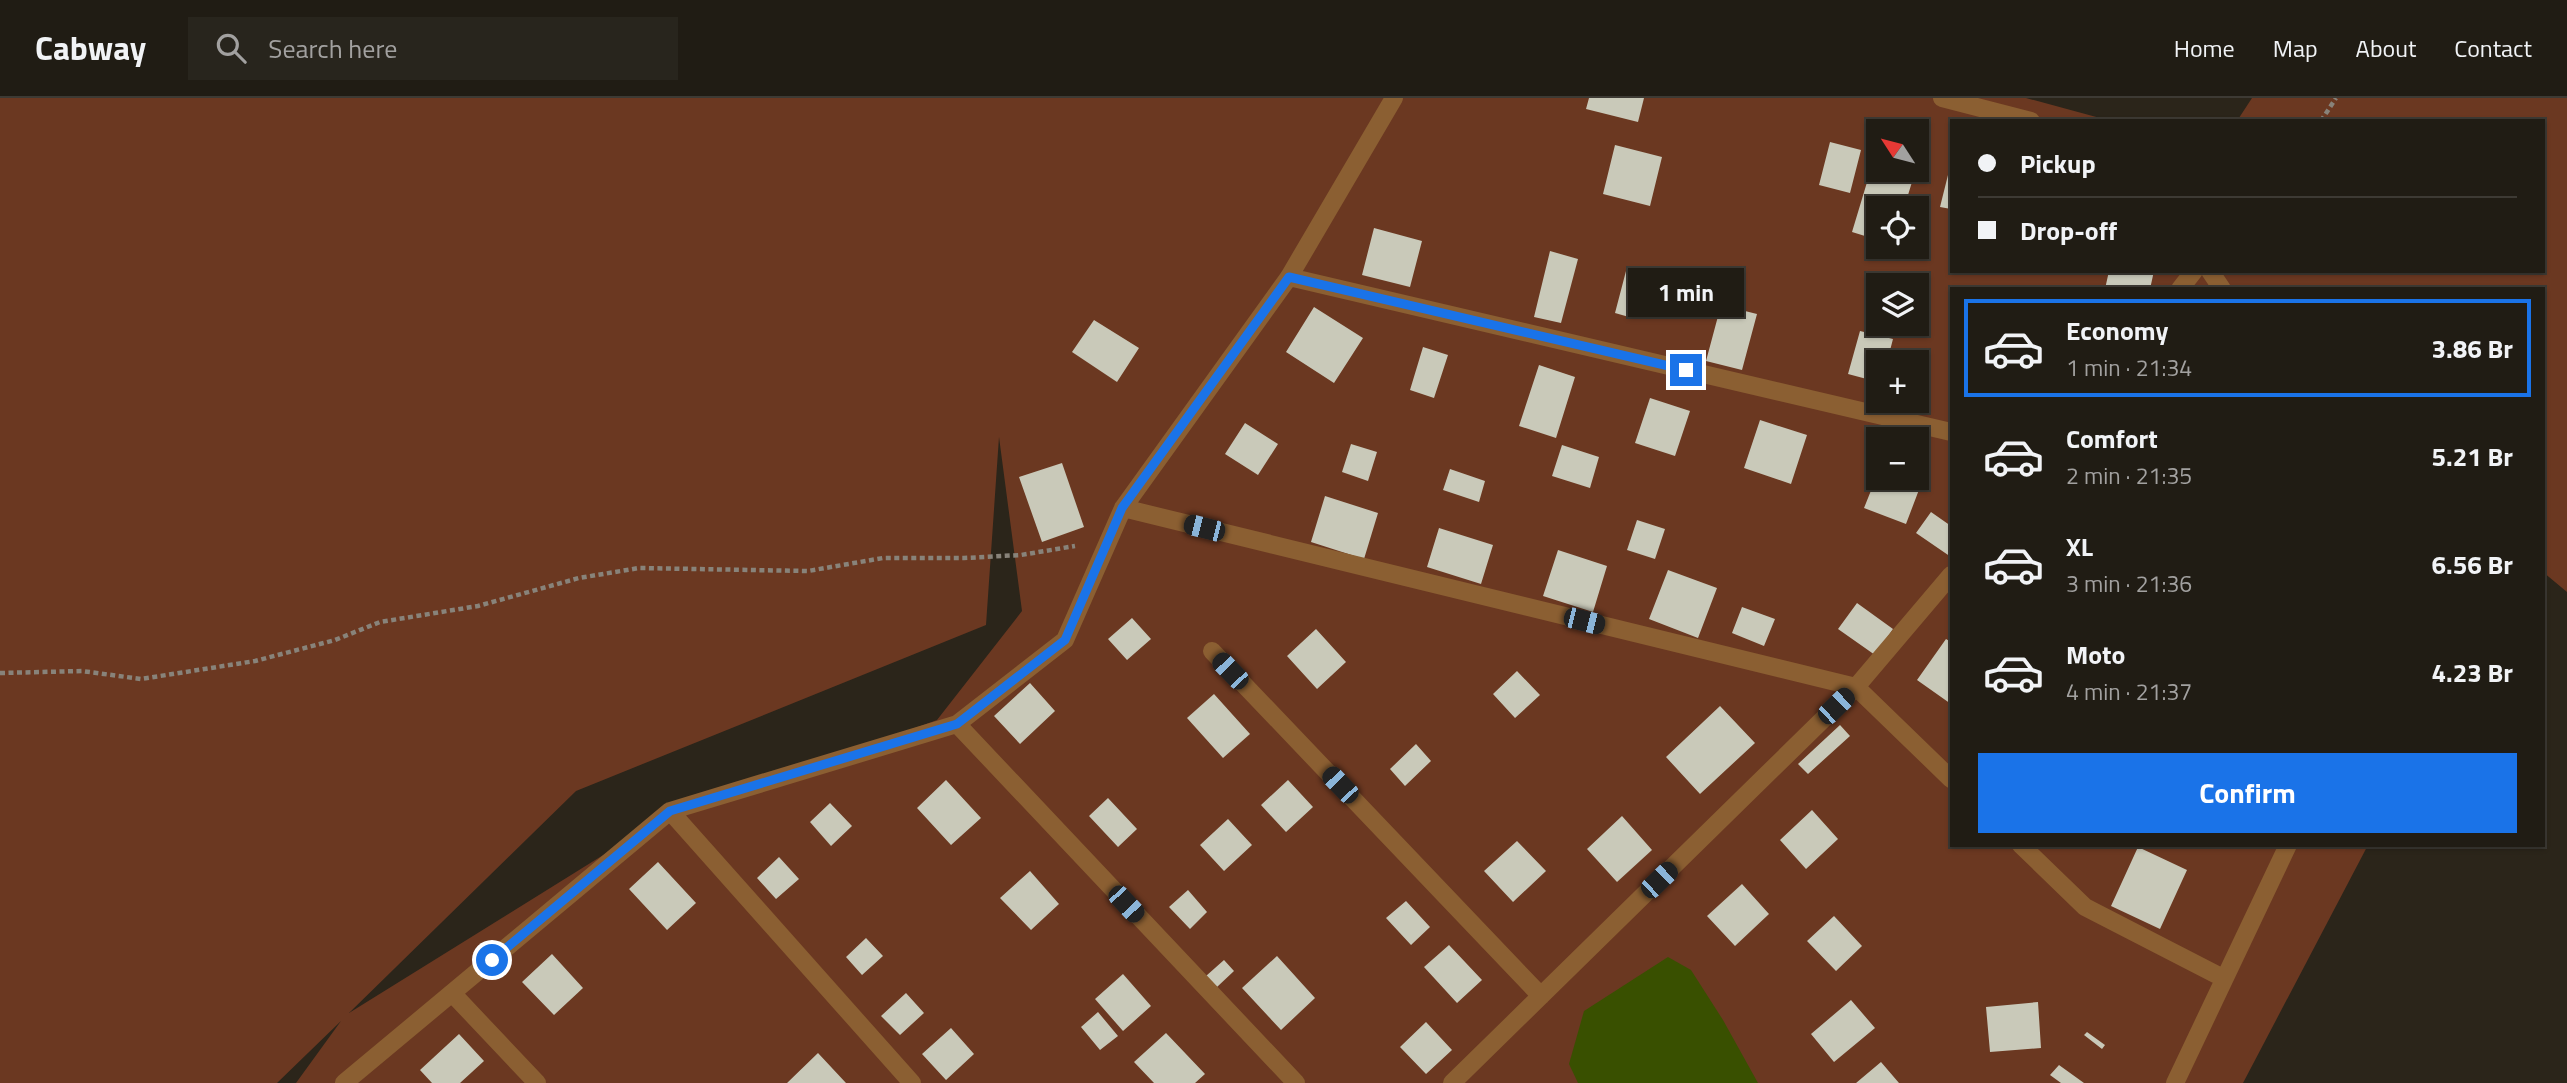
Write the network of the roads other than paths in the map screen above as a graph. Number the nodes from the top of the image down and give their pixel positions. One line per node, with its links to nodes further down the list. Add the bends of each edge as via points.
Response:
1 (1394, 98): 5 (street)
2 (1942, 98): 3 (street)
3 (2023, 119)
4 (2192, 273): 6 (street)
5 (1289, 277): 7 (street); 8 (street)
6 (2182, 287)
7 (1950, 432)
8 (1122, 508): 11 (street); 12 (street, via 1065,640)
9 (1950, 576): 11 (street)
10 (1212, 651): 19 (street)
11 (1856, 687): 13 (street); 19 (street)
12 (957, 724): 14 (street); 23 (street)
13 (1950, 778)
14 (670, 811): 18 (street); 22 (street)
15 (2023, 847): 17 (street, via 2085,906)
16 (2287, 847): 17 (street)
17 (2223, 978): 25 (street)
18 (452, 993): 20 (street); 21 (street)
19 (1541, 996): 24 (street)
20 (344, 1083)
21 (537, 1083)
22 (912, 1083)
23 (1296, 1083)
24 (1452, 1083)
25 (2175, 1083)

